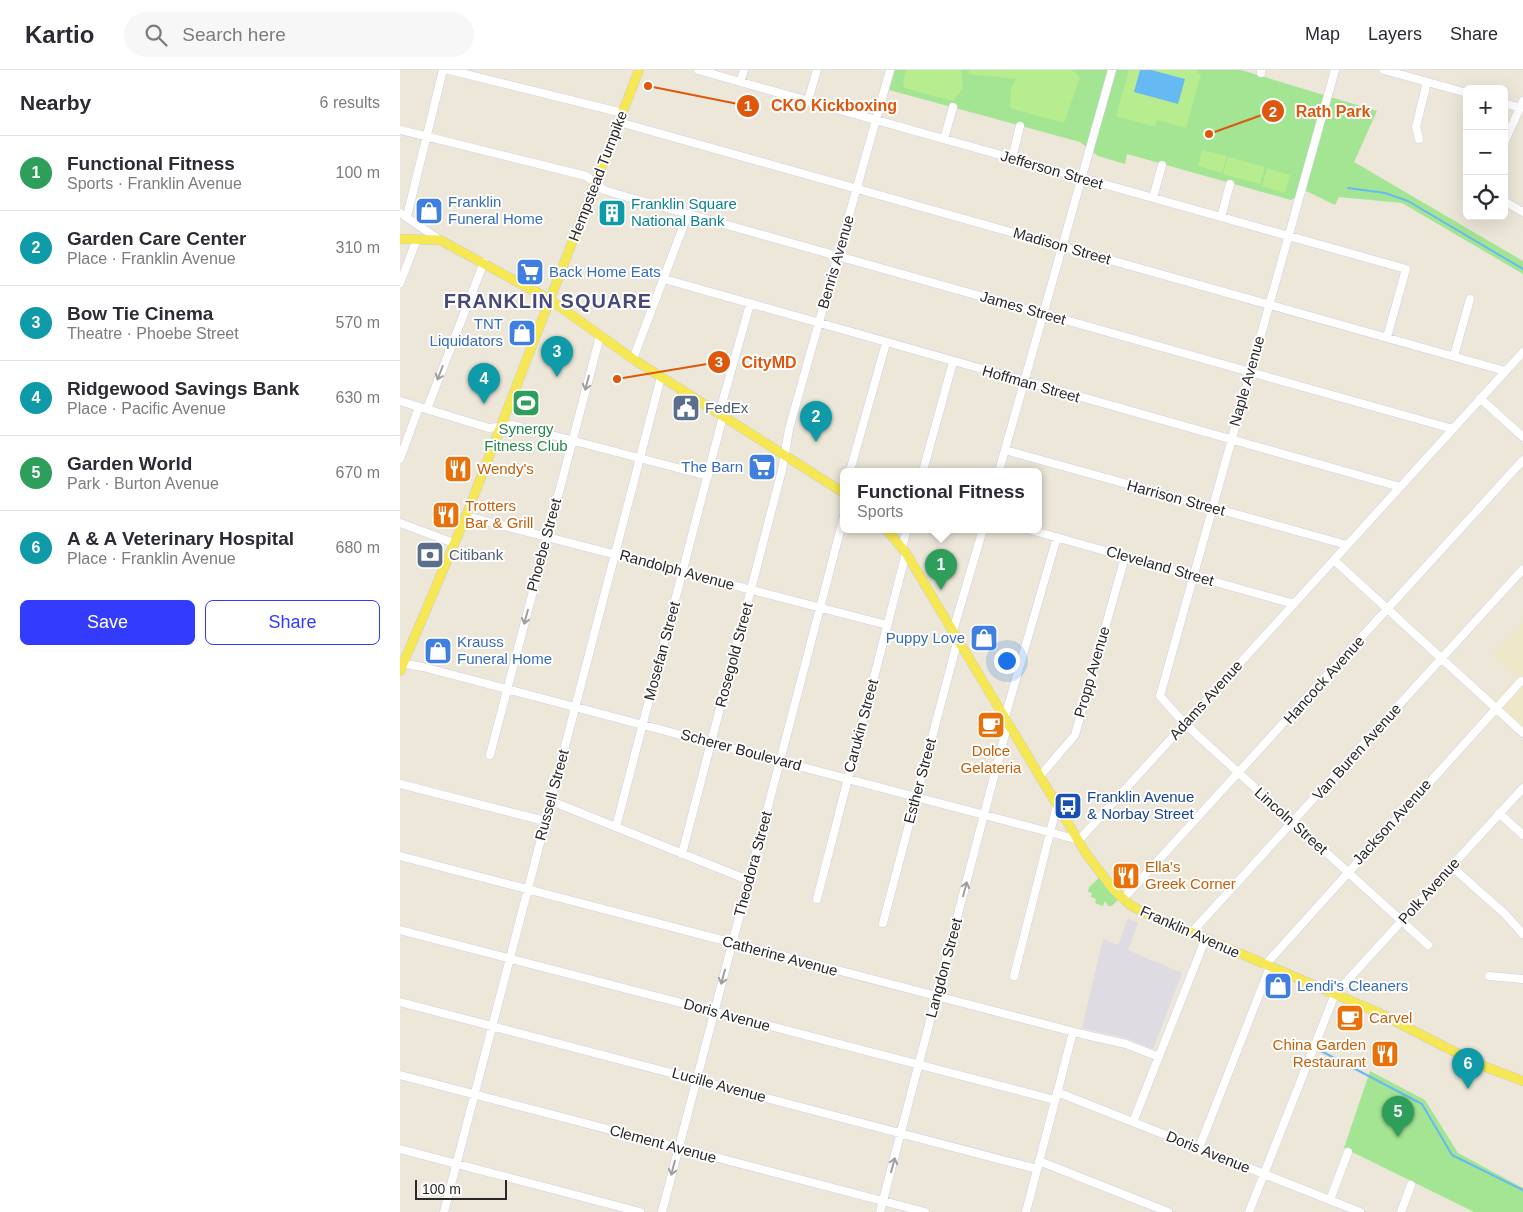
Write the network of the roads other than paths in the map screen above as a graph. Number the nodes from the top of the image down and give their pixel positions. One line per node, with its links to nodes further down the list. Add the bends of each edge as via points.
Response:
1 (442, 70): 23 (street)
2 (449, 70): 18 (street, Madison Street)
3 (639, 70): 18 (main road, Hempstead Turnpike)
4 (698, 70): 11 (street, Jefferson Street)
5 (744, 70): 11 (street)
6 (817, 70): 14 (street)
7 (890, 70): 19 (street, Benris Avenue)
8 (1112, 70): 28 (street)
9 (1335, 70): 38 (street, Naple Avenue)
10 (1384, 70): 12 (street)
11 (740, 82): 14 (street, Jefferson Street)
12 (1427, 82): 13 (street); 25 (street, via 1416,127)
13 (1463, 92)
14 (808, 101): 19 (street, Jefferson Street)
15 (1508, 103): 16 (street)
16 (1522, 105): 22 (street)
17 (953, 107): 24 (street)
18 (621, 118): 29 (main road, Hempstead Turnpike); 31 (street, Madison Street)
19 (876, 120): 24 (street, Jefferson Street); 31 (street, Benris Avenue)
20 (1020, 126): 26 (street)
21 (400, 130): 23 (street, James Street)
22 (1508, 135)
23 (426, 137): 29 (street, James Street, via 586,176); 35 (street)
24 (944, 139): 26 (street, Jefferson Street)
25 (1419, 140)
26 (1012, 158): 28 (street, Jefferson Street)
27 (1162, 165): 32 (street)
28 (1082, 178): 32 (street, Jefferson Street); 42 (street)
29 (595, 184): 36 (street, James Street, via 604,190); 48 (main road, Hempstead Turnpike)
30 (1230, 184): 37 (street)
31 (857, 188): 42 (street, Madison Street); 43 (street, Benris Avenue)
32 (1153, 198): 37 (street, Jefferson Street)
33 (1508, 203): 34 (street)
34 (1523, 212)
35 (403, 214): 41 (street)
36 (688, 214): 43 (street, James Street); 45 (street)
37 (1221, 217): 38 (street, Jefferson Street)
38 (1288, 236): 50 (street, Naple Avenue); 54 (street, Jefferson Street, via 1406,269)
39 (400, 239): 40 (main road)
40 (417, 239): 41 (main road); 46 (street)
41 (440, 240): 44 (main road)
42 (1063, 246): 50 (street, Madison Street); 51 (street)
43 (838, 256): 51 (street, James Street); 52 (street, Benris Avenue)
44 (484, 262): 48 (main road); 66 (street, one-way to 66)
45 (664, 279): 49 (street, Hoffman Street); 58 (street)
46 (400, 283)
47 (1470, 299): 57 (street)
48 (549, 300): 53 (main road); 68 (main road, Hempstead Turnpike)
49 (750, 304): 52 (street, Hoffman Street); 67 (street, Mosefan Street)
50 (1269, 304): 54 (street, Madison Street); 61 (street, Naple Avenue)
51 (1044, 314): 61 (street, James Street); 63 (street)
52 (818, 324): 55 (street, Hoffman Street); 74 (street, Benris Avenue)
53 (600, 336): 58 (main road); 72 (street, Phoebe Street, one-way to 72)
54 (1386, 337): 57 (street, Madison Street)
55 (886, 343): 59 (street, Hoffman Street); 78 (street)
56 (1523, 352): 60 (street)
57 (1454, 356): 60 (street, Madison Street)
58 (633, 359): 62 (main road)
59 (953, 362): 63 (street, Hoffman Street); 79 (street)
60 (1505, 371): 64 (street)
61 (1250, 372): 69 (street, James Street); 71 (street, Naple Avenue)
62 (661, 377): 67 (main road); 75 (street, Russell Street)
63 (1024, 382): 71 (street, Hoffman Street); 73 (street)
64 (1480, 398): 69 (street); 70 (street)
65 (400, 402): 66 (street)
66 (423, 408): 68 (street, via 489,428); 76 (street)
67 (721, 415): 74 (main road); 81 (street, Mosefan Street)
68 (502, 425): 72 (street); 85 (main road, Hempstead Turnpike)
69 (1453, 429): 82 (street)
70 (1523, 437)
71 (1231, 440): 82 (street, Hoffman Street); 84 (street, Naple Avenue)
72 (572, 441): 75 (street); 92 (street, Phoebe Street)
73 (1005, 450): 80 (street); 84 (street, Harrison Street)
74 (784, 455): 83 (main road); 103 (street, Rosegold Street)
75 (640, 458): 81 (street); 97 (street, Russell Street)
76 (400, 459)
77 (1523, 460): 106 (street, Hancock Avenue)
78 (851, 468)
79 (924, 468)
80 (1000, 468)
81 (708, 476): 101 (street, Mosefan Street)
82 (1400, 487): 95 (street)
83 (840, 490)
84 (1212, 508): 95 (street, Harrison Street); 102 (street, Naple Avenue)
85 (466, 516): 92 (street, Randolph Avenue); 94 (main road, Hempstead Turnpike)
86 (400, 523): 94 (street)
87 (840, 531): 105 (street, Theodora Street)
88 (889, 533): 96 (main road, Franklin Avenue)
89 (906, 533): 96 (street, Carukin Street)
90 (982, 533): 108 (street, Esther Street)
91 (1042, 533): 93 (street, Cleveland Street)
92 (547, 536): 97 (street, Randolph Avenue); 112 (street, Phoebe Street, one-way to 112)
93 (1057, 537): 98 (street, Cleveland Street); 116 (street, Langdon Street)
94 (454, 543): 110 (main road, Hempstead Turnpike)
95 (1347, 545): 99 (street, Adams Avenue)
96 (904, 550): 107 (street, Carukin Street); 108 (main road, Franklin Avenue)
97 (615, 554): 101 (street, Randolph Avenue); 114 (street, Russell Street)
98 (1125, 557): 102 (street, Cleveland Street); 124 (street, Propp Avenue, via 1075,735)
99 (1335, 561): 104 (street, Adams Avenue); 106 (street)
100 (1523, 569): 109 (street, Van Buren Avenue)
101 (683, 572): 103 (street, Randolph Avenue); 118 (street, Mosefan Street)
102 (1193, 575): 104 (street, Cleveland Street); 113 (street, Naple Avenue)
103 (751, 589): 105 (street, Randolph Avenue); 120 (street, Rosegold Street)
104 (1294, 604): 117 (street, Adams Avenue)
105 (820, 607): 107 (street, Randolph Avenue); 122 (street, Theodora Street)
106 (1387, 610): 109 (street); 123 (street, Hancock Avenue)
107 (887, 625): 125 (street, Carukin Street)
108 (956, 635): 116 (main road, Franklin Avenue); 128 (street, Esther Street)
109 (1441, 659): 115 (street); 134 (street, Van Buren Avenue)
110 (401, 666): 112 (street, Scherer Boulevard)
111 (1521, 681): 115 (street, Jackson Avenue)
112 (507, 689): 114 (street, Scherer Boulevard); 121 (street, Phoebe Street)
113 (1160, 693): 117 (street, Lincoln Street, via 1161,700)
114 (575, 707): 118 (street, Scherer Boulevard); 129 (street, Russell Street)
115 (1496, 708): 119 (street); 142 (street, Jackson Avenue)
116 (1006, 720): 124 (main road, Franklin Avenue); 131 (street, Langdon Street)
117 (1185, 724): 123 (street, Lincoln Street); 138 (street, Adams Avenue)
118 (643, 725): 120 (street, Scherer Boulevard); 135 (street, Mosefan Street)
119 (1523, 733)
120 (711, 743): 122 (street, Scherer Boulevard); 139 (street, Rosegold Street)
121 (490, 754)
122 (780, 760): 125 (street, Scherer Boulevard); 143 (street, Theodora Street)
123 (1239, 773): 134 (street, Lincoln Street); 146 (street, Hancock Avenue)
124 (1040, 776): 130 (main road, Franklin Avenue)
125 (848, 778): 128 (street, Scherer Boulevard); 145 (street, Carukin Street)
126 (400, 784): 133 (street)
127 (1523, 788): 132 (street, Polk Avenue)
128 (916, 796): 131 (street, Scherer Boulevard); 148 (street, Esther Street)
129 (551, 801): 133 (street, Russell Street); 135 (street)
130 (1057, 804): 136 (street); 138 (main road, Franklin Avenue)
131 (984, 813): 136 (street, Scherer Boulevard); 161 (street, Langdon Street, one-way to 131)
132 (1499, 813): 137 (street); 141 (street, Polk Avenue)
133 (545, 822): 144 (street, Russell Street)
134 (1293, 822): 142 (street, Lincoln Street); 150 (street, Van Buren Avenue)
135 (616, 827): 139 (street)
136 (1050, 831): 138 (street, Scherer Boulevard); 157 (street)
137 (1523, 835)
138 (1079, 840): 146 (main road, Franklin Avenue, via 1101,876)
139 (682, 854): 143 (street)
140 (400, 856): 144 (street, Catherine Avenue)
141 (1452, 866): 147 (street, Polk Avenue); 151 (street)
142 (1347, 872): 147 (street, Lincoln Street); 156 (street, Jackson Avenue)
143 (748, 880): 153 (street, Theodora Street)
144 (528, 890): 153 (street, Catherine Avenue); 155 (street, Russell Street)
145 (817, 899)
146 (1123, 899): 150 (main road, Franklin Avenue, via 1143,912)
147 (1401, 921): 154 (street, Lincoln Street); 160 (street, Polk Avenue)
148 (883, 923)
149 (400, 930): 155 (street, Doris Avenue)
150 (1191, 933): 152 (main road, Franklin Avenue)
151 (1523, 934)
152 (1206, 940): 156 (main road, Franklin Avenue); 166 (street)
153 (732, 943): 161 (street, Catherine Avenue); 163 (street, Theodora Street, one-way to 163)
154 (1428, 945)
155 (510, 958): 163 (street, Doris Avenue); 164 (street, Russell Street)
156 (1268, 966): 160 (main road, Franklin Avenue); 176 (street, Jackson Avenue)
157 (1014, 976)
158 (1489, 976): 159 (street)
159 (1523, 979)
160 (1335, 994): 170 (main road, Franklin Avenue, via 1396,1021 1478,1064); 181 (street)
161 (936, 996): 165 (street, Catherine Avenue); 167 (street, Langdon Street)
162 (400, 1002): 164 (street, Lucille Avenue)
163 (714, 1011): 167 (street, Doris Avenue); 169 (street, Theodora Street)
164 (492, 1026): 169 (street, Lucille Avenue); 171 (street, Russell Street)
165 (1073, 1032): 166 (street, Catherine Avenue, via 1126,1044); 172 (street)
166 (1159, 1057): 173 (street)
167 (919, 1065): 172 (street, Doris Avenue); 174 (street, Langdon Street)
168 (400, 1075): 171 (street, Clement Avenue)
169 (696, 1080): 174 (street, Lucille Avenue); 175 (street, Theodora Street)
170 (1523, 1081)
171 (474, 1095): 175 (street, Clement Avenue); 179 (street, Russell Street)
172 (1056, 1096): 173 (street, Doris Avenue); 180 (street)
173 (1133, 1122): 176 (street, Doris Avenue)
174 (901, 1133): 180 (street, Lucille Avenue); 184 (street, Langdon Street, one-way to 174)
175 (679, 1148): 184 (street, Clement Avenue); 187 (street, Theodora Street, one-way to 187)
176 (1199, 1148): 181 (street, Doris Avenue)
177 (400, 1149): 179 (street)
178 (1348, 1152): 183 (street)
179 (456, 1164): 185 (street, Russell Street); 186 (street)
180 (1038, 1165): 190 (street); 191 (street, Lucille Avenue)
181 (1264, 1174): 183 (street, Doris Avenue); 192 (street)
182 (1411, 1185): 194 (street)
183 (1330, 1200): 193 (street, Doris Avenue)
184 (883, 1201): 188 (street, Langdon Street); 189 (street, Clement Avenue)
185 (444, 1212)
186 (640, 1212)
187 (662, 1212)
188 (880, 1212)
189 (925, 1212)
190 (1026, 1212)
191 (1168, 1212)
192 (1249, 1212)
193 (1360, 1212)
194 (1401, 1212)

